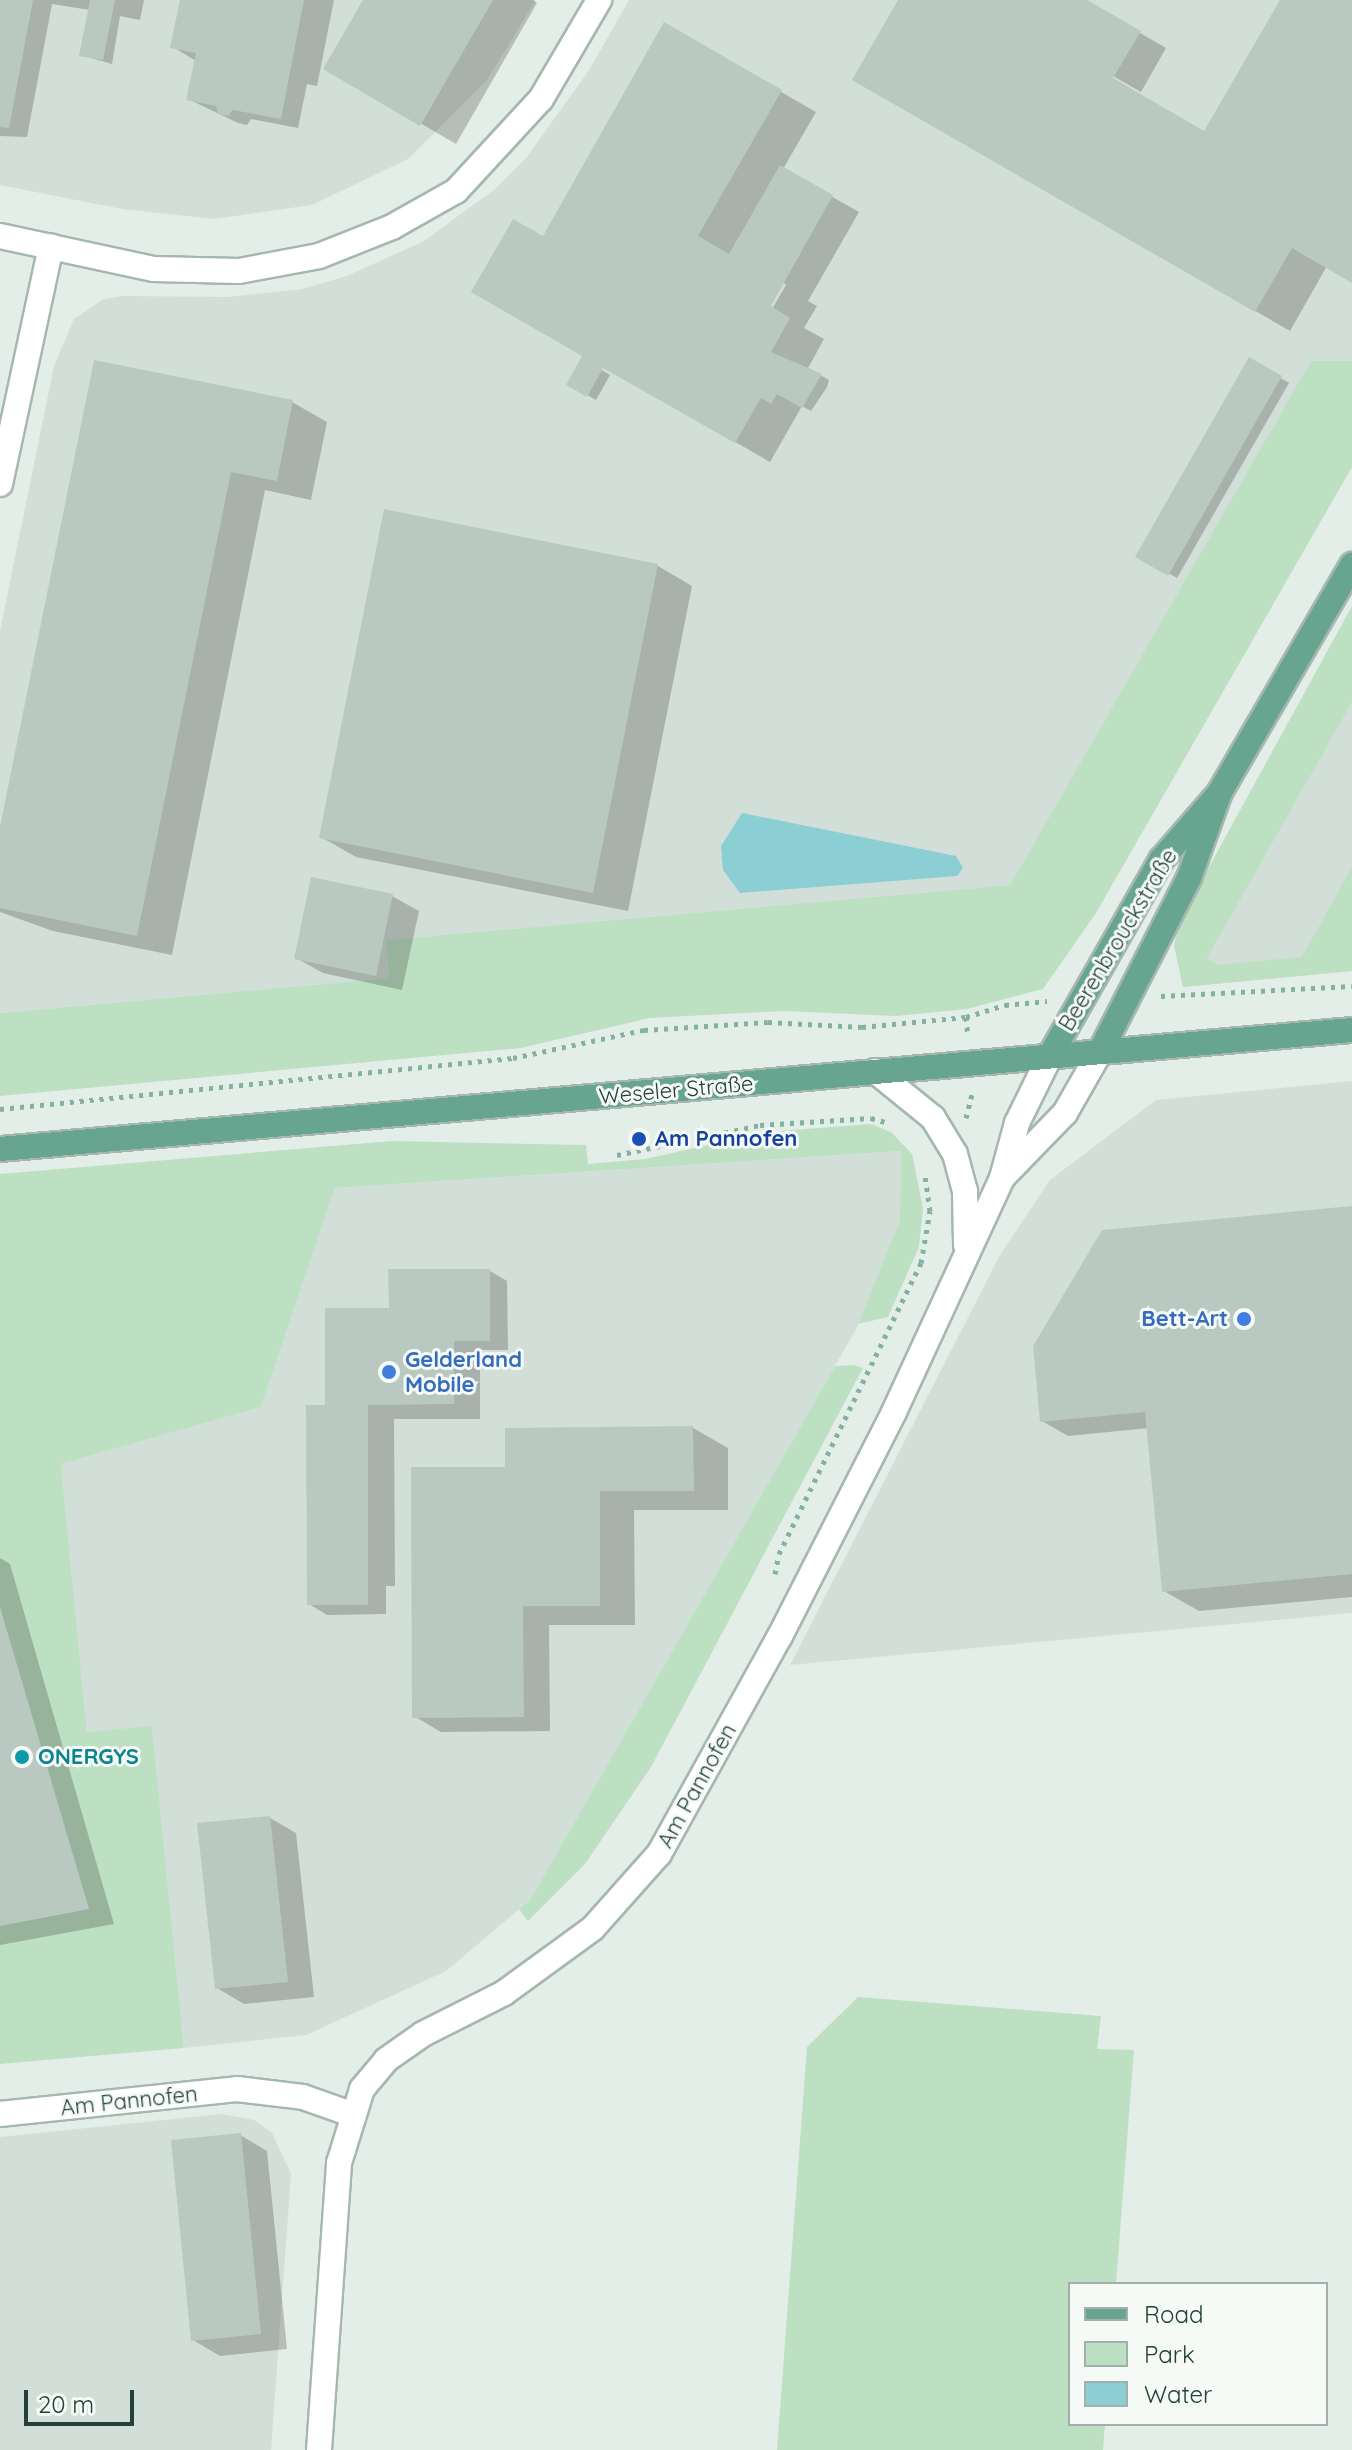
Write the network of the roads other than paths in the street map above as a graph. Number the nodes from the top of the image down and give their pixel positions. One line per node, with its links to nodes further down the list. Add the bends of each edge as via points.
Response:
1 (599, 0): 3 (street, via 541,99 503,145 456,191 392,227 319,256 239,271 154,269)
2 (0, 236): 3 (street)
3 (51, 246): 4 (street)
4 (0, 484)
5 (1352, 565): 6 (main road, Beerenbrouckstraße)
6 (1220, 792): 8 (main road, Beerenbrouckstraße, via 1189,878); 9 (main road, Beerenbrouckstraße, via 1162,859)
7 (1352, 1030): 8 (main road, Weseler Straße)
8 (1101, 1050): 9 (main road, Weseler Straße); 12 (street, via 1065,1113)
9 (1051, 1054): 10 (main road, Weseler Straße); 12 (street, via 1017,1123)
10 (875, 1071): 11 (main road, Weseler Straße); 13 (street, via 944,1133 965,1191)
11 (0, 1149)
12 (1002, 1178): 13 (street, Am Pannofen)
13 (965, 1258): 15 (street, Am Pannofen, via 780,1636 659,1854 593,1928 551,1961 386,2060 362,2089)
14 (0, 2114): 15 (street, Am Pannofen, via 237,2089 303,2097)
15 (351, 2114): 16 (street, Am Pannofen, via 339,2163)
16 (319, 2450)

